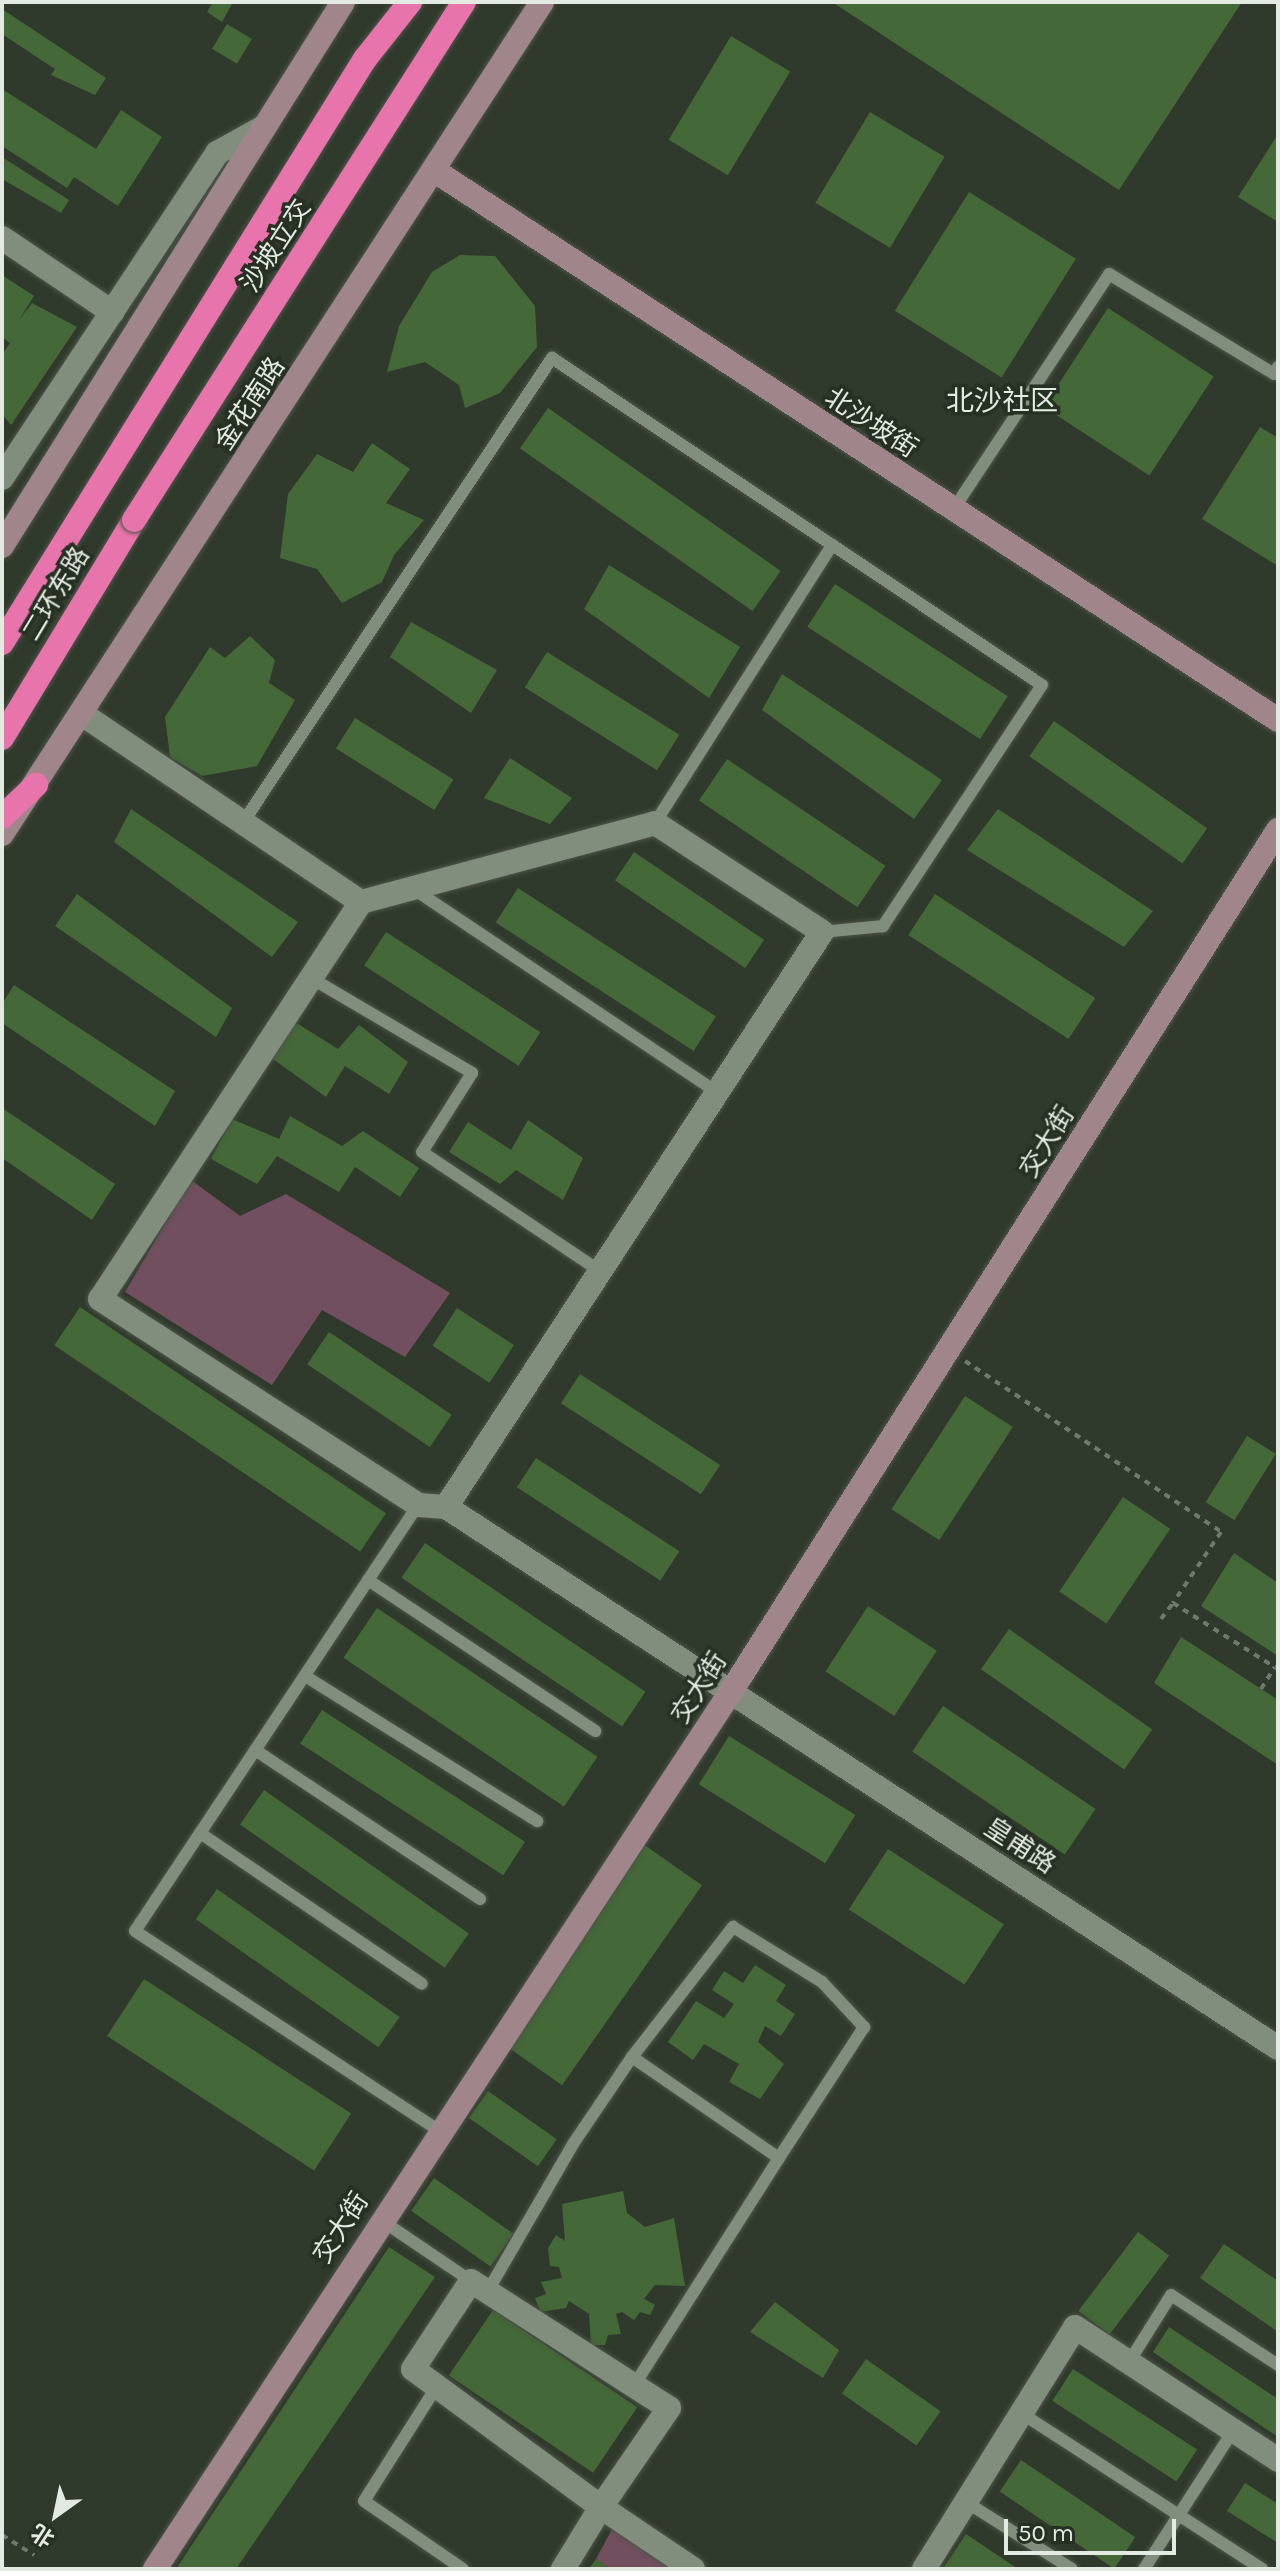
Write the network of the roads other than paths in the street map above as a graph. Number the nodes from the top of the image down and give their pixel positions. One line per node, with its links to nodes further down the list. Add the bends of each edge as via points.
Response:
1 (343, 2): 9 (street)
2 (392, 2): 8 (highway)
3 (410, 2): 8 (highway, 沙坡立交)
4 (464, 2): 7 (highway, 沙坡立交, bridge)
5 (473, 2): 7 (highway, bridge)
6 (542, 2): 10 (street, 金花南路)
7 (450, 23): 17 (highway, 沙坡立交, bridge)
8 (365, 59): 16 (highway, 沙坡立交)
9 (264, 127): 12 (street, via 217,153); 19 (street)
10 (435, 171): 15 (street, 北沙坡街); 21 (street, 金花南路)
11 (2, 238): 12 (street)
12 (112, 312): 14 (street)
13 (1278, 367): 15 (lane, via 1274,374 1109,274)
14 (2, 478)
15 (953, 510): 22 (street, 北沙坡街)
16 (86, 515): 20 (highway, 二环东路)
17 (134, 520): 23 (highway, 二环东路)
18 (832, 545): 26 (lane); 27 (lane, via 552,358); 32 (lane, via 1042,685 883,926)
19 (2, 546)
20 (2, 643)
21 (82, 714): 24 (street, 金花南路); 27 (street)
22 (1278, 720)
23 (2, 738)
24 (36, 785): 25 (highway); 29 (street, 金花南路)
25 (2, 817)
26 (655, 823): 30 (street); 32 (street)
27 (242, 824): 31 (street)
28 (1278, 830): 40 (street, 交大街)
29 (2, 834)
30 (412, 888): 31 (street); 34 (lane)
31 (361, 902): 33 (street)
32 (822, 932): 34 (street)
33 (311, 978): 35 (lane, via 472,1073 422,1152); 36 (street, via 100,1299)
34 (718, 1093): 35 (street)
35 (600, 1271): 37 (street)
36 (418, 1505): 37 (street); 38 (lane)
37 (446, 1507): 40 (street, 皇甫路)
38 (368, 1580): 39 (lane); 41 (lane)
39 (305, 1676): 42 (lane); 43 (lane)
40 (732, 1690): 47 (street, 皇甫路); 49 (street, 交大街)
41 (595, 1731)
42 (255, 1750): 44 (lane); 45 (lane)
43 (537, 1821)
44 (200, 1833): 46 (lane); 49 (lane, via 135,1931)
45 (480, 1899)
46 (422, 1984)
47 (1278, 2048)
48 (632, 2057): 50 (lane); 50 (lane, via 733,1927 822,1982 864,2027); 52 (lane)
49 (439, 2131): 51 (street, 交大街)
50 (779, 2158): 55 (lane)
51 (380, 2220): 52 (lane); 63 (street, 交大街)
52 (480, 2285): 55 (street); 56 (street, via 413,2369)
53 (1129, 2362): 54 (lane, via 1171,2295); 57 (street, via 1075,2327); 58 (street)
54 (1278, 2365)
55 (635, 2384): 61 (street, via 669,2408)
56 (437, 2386): 61 (street); 64 (lane, via 364,2501)
57 (1021, 2413): 60 (street); 62 (lane)
58 (1233, 2431): 59 (street); 62 (lane)
59 (1278, 2460)
60 (966, 2502): 67 (street); 68 (lane)
61 (601, 2507): 65 (street); 66 (street)
62 (1179, 2515): 69 (lane); 70 (lane)
63 (155, 2569)
64 (463, 2569)
65 (563, 2569)
66 (693, 2569)
67 (924, 2569)
68 (1072, 2569)
69 (1144, 2569)
70 (1262, 2569)

